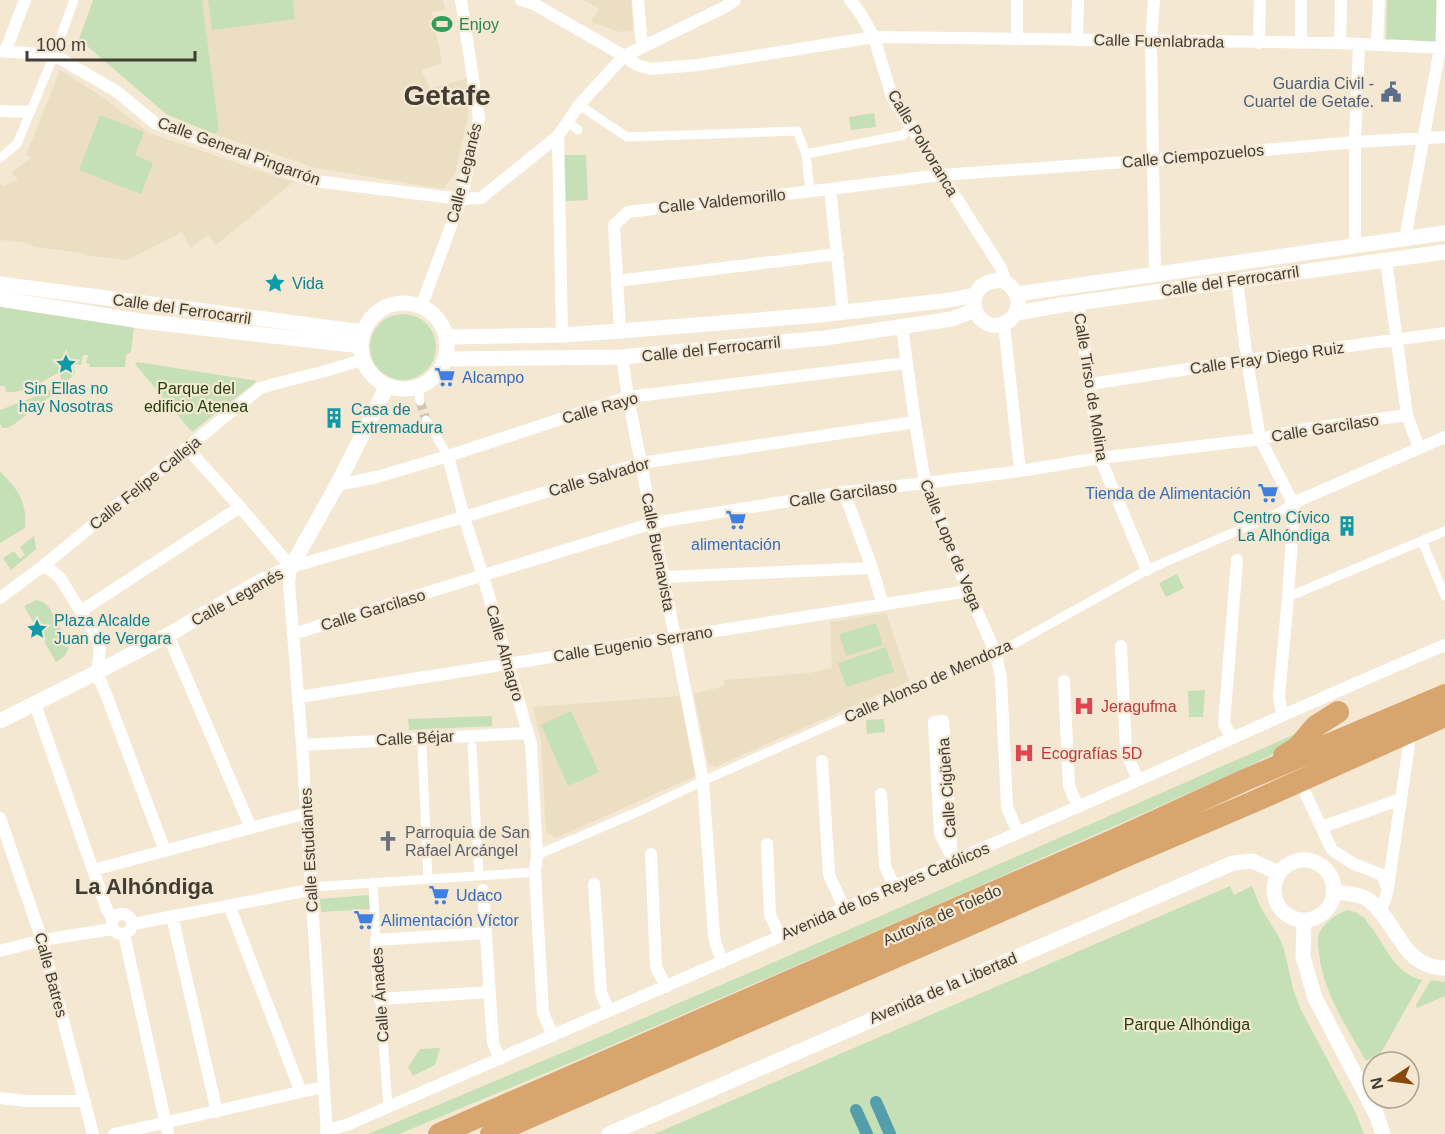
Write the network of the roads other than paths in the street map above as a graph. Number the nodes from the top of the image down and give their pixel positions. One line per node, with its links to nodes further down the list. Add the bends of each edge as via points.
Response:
1 (25, 0): 27 (street)
2 (74, 0): 28 (street)
3 (461, 0): 46 (street, Calle Leganés, via 479,118)
4 (521, 0): 29 (street, Calle Fuenlabrada)
5 (638, 0): 25 (street)
6 (735, 0): 25 (street)
7 (850, 0): 16 (street, Calle Polvoranca)
8 (1017, 0): 17 (street)
9 (1078, 0): 18 (street)
10 (1154, 0): 19 (street)
11 (1260, 0): 20 (street)
12 (1301, 0): 21 (street)
13 (1341, 0): 22 (street)
14 (1379, 0): 24 (street)
15 (1442, 0): 26 (street)
16 (874, 37): 17 (street, Calle Fuenlabrada); 29 (street, Calle Fuenlabrada, via 698,66 651,69); 34 (street, Calle Polvoranca, via 892,97)
17 (1017, 39): 18 (street, Calle Fuenlabrada)
18 (1077, 40): 19 (street, Calle Fuenlabrada)
19 (1151, 42): 20 (street, Calle Fuenlabrada); 42 (street)
20 (1259, 43): 21 (street, Calle Fuenlabrada)
21 (1301, 43): 22 (street, Calle Fuenlabrada)
22 (1340, 43): 23 (street, Calle Fuenlabrada)
23 (1359, 44): 24 (street, Calle Fuenlabrada); 39 (street)
24 (1377, 45): 26 (street, Calle Fuenlabrada)
25 (642, 47): 29 (street)
26 (1442, 48): 38 (street)
27 (3, 51): 28 (street, Calle General Pingarrón)
28 (54, 55): 32 (street); 46 (street, Calle General Pingarrón, via 116,91 155,123 315,181)
29 (624, 56): 30 (street)
30 (579, 105): 33 (street); 40 (street, via 627,137 797,131)
31 (0, 111): 32 (street)
32 (29, 112): 41 (street, via 17,144)
33 (567, 121): 35 (street); 36 (street)
34 (911, 128): 40 (street, via 903,135); 43 (street, Calle Polvoranca)
35 (578, 130)
36 (558, 136): 46 (street, via 481,198); 69 (street)
37 (1445, 137): 38 (street, Calle Ciempozuelos)
38 (1423, 138): 39 (street, Calle Ciempozuelos); 48 (street)
39 (1355, 142): 42 (street, Calle Ciempozuelos); 49 (street)
40 (806, 154): 45 (street)
41 (0, 158)
42 (1153, 160): 43 (street, Calle Ciempozuelos); 53 (street)
43 (941, 176): 44 (street, Calle Valdemorillo); 56 (street, Calle Polvoranca, via 1001,268)
44 (830, 189): 45 (street, Calle Valdemorillo); 51 (street)
45 (810, 192): 55 (street, Calle Valdemorillo, via 628,212 614,225)
46 (461, 199): 62 (street, Calle Leganés)
47 (1445, 233): 48 (street, Calle del Ferrocarril)
48 (1405, 238): 49 (street, Calle del Ferrocarril)
49 (1355, 246): 53 (street, Calle del Ferrocarril)
50 (1445, 252): 52 (street, Calle del Ferrocarril)
51 (838, 254): 55 (street); 63 (street)
52 (1386, 260): 54 (street, Calle del Ferrocarril); 71 (street)
53 (1155, 274): 58 (street, Calle del Ferrocarril)
54 (1237, 280): 61 (street, Calle del Ferrocarril); 75 (street)
55 (617, 281): 67 (street, Calle Valdemorillo)
56 (1005, 281): 58 (street); 60 (street, via 984,284)
57 (0, 284): 72 (street, Calle del Ferrocarril)
58 (1016, 294): 64 (street)
59 (0, 299): 72 (street, Calle del Ferrocarril, via 140,321)
60 (975, 303): 63 (street, Calle del Ferrocarril, via 950,300); 65 (street, via 976,314 984,322 993,326); 66 (street, Calle del Ferrocarril, via 952,319)
61 (1078, 303): 64 (street, Calle del Ferrocarril); 77 (street, Calle Tirso de Molina)
62 (421, 307): 70 (street, via 437,319); 72 (street, via 410,303 387,306 369,321)
63 (843, 312): 67 (street, Calle del Ferrocarril)
64 (1016, 313): 65 (street)
65 (1004, 324): 90 (street)
66 (902, 327): 73 (street, Calle del Ferrocarril); 76 (street, Calle Lope de Vega)
67 (620, 331): 69 (street, Calle del Ferrocarril)
68 (1445, 333): 71 (street, Calle Fray Diego Ruiz)
69 (562, 335): 70 (street, Calle del Ferrocarril)
70 (446, 337): 74 (street)
71 (1397, 340): 75 (street, Calle Fray Diego Ruiz); 80 (street)
72 (362, 346): 78 (street, via 368,370); 86 (street, Calle Felipe Calleja, via 334,370 260,388)
73 (622, 357): 74 (street, Calle del Ferrocarril); 79 (street, Calle Buenavista)
74 (445, 359): 78 (street, via 419,394)
75 (1247, 360): 77 (street, Calle Fray Diego Ruiz); 84 (street)
76 (906, 363): 79 (street, Calle Rayo); 82 (street, Calle Lope de Vega)
77 (1090, 384): 88 (street, Calle Tirso de Molina)
78 (387, 386): 92 (street, Calle Leganés)
79 (628, 397): 87 (street, Calle Rayo); 89 (street, Calle Buenavista)
80 (1407, 415): 84 (street, Calle Garcilaso); 85 (street)
81 (426, 420): 87 (street)
82 (915, 422): 89 (street, Calle Salvador); 91 (street, Calle Lope de Vega)
83 (1445, 437): 85 (street, Calle Alonso de Mendoza)
84 (1260, 439): 88 (street, Calle Garcilaso); 94 (street)
85 (1419, 448): 94 (street, Calle Alonso de Mendoza)
86 (188, 449): 95 (street); 101 (street, Calle Felipe Calleja)
87 (448, 456): 92 (street, Calle Rayo); 96 (street, Calle Almagro)
88 (1100, 458): 90 (street, Calle Garcilaso); 104 (street, Calle Tirso de Molina)
89 (641, 463): 96 (street, Calle Salvador); 97 (street, Calle Buenavista)
90 (1020, 471): 91 (street, Calle Garcilaso)
91 (924, 483): 93 (street, Calle Garcilaso); 107 (street, Calle Lope de Vega)
92 (337, 485): 102 (street, Calle Leganés)
93 (844, 492): 97 (street, Calle Garcilaso); 103 (street)
94 (1293, 503): 104 (street, Calle Alonso de Mendoza); 109 (street)
95 (240, 507): 102 (street); 112 (street)
96 (464, 517): 102 (street, Calle Salvador); 105 (street, Calle Almagro)
97 (653, 523): 105 (street, Calle Garcilaso); 106 (street, Calle Buenavista)
98 (1445, 531): 99 (street)
99 (1422, 541): 108 (street); 109 (street)
100 (1238, 560): 132 (street, via 1224,724)
101 (43, 566): 110 (street, Calle Felipe Calleja); 112 (street, via 60,578)
102 (291, 567): 113 (street, Calle Leganés); 114 (street, Calle Estudiantes)
103 (872, 568): 106 (street); 111 (street)
104 (1147, 570): 118 (street, Calle Alonso de Mendoza)
105 (483, 576): 114 (street, Calle Garcilaso); 119 (street, Calle Almagro)
106 (663, 577): 115 (street, Calle Buenavista)
107 (968, 591): 111 (street, Calle Eugenio Serrano); 118 (street, Calle Lope de Vega)
108 (1445, 596)
109 (1288, 597): 128 (street, via 1279,696)
110 (0, 598)
111 (883, 605): 115 (street, Calle Eugenio Serrano)
112 (81, 611): 120 (street, via 100,650)
113 (168, 634): 120 (street, Calle Leganés); 148 (street)
114 (293, 634): 124 (street, Calle Estudiantes)
115 (675, 638): 119 (street, Calle Eugenio Serrano); 140 (street, Calle Buenavista)
116 (1445, 645): 128 (street, Avenida de los Reyes Católicos)
117 (1121, 646): 138 (street, via 1126,752)
118 (996, 654): 140 (street, Calle Alonso de Mendoza); 150 (street, Calle Lope de Vega, via 1001,678 1007,807)
119 (508, 663): 124 (street, Calle Eugenio Serrano); 131 (street, Calle Almagro)
120 (96, 673): 126 (street, Calle Leganés); 152 (street)
121 (1064, 681): 145 (street, via 1069,786)
122 (1445, 686): 125 (highway)
123 (1445, 695): 139 (highway, Autovía de Toledo)
124 (299, 697): 134 (street, Calle Estudiantes)
125 (1412, 698)
126 (35, 704): 130 (street, Calle Leganés); 156 (street)
127 (1338, 712): 139 (highway, via 1316,726 1298,747)
128 (1282, 715): 132 (street, Avenida de los Reyes Católicos)
129 (1445, 718): 133 (highway); 144 (highway, Autovía de Toledo)
130 (0, 721)
131 (528, 733): 134 (street, Calle Béjar); 154 (street, Calle Almagro)
132 (1232, 738): 138 (street, Avenida de los Reyes Católicos)
133 (1409, 744): 143 (street)
134 (302, 745): 146 (street, Calle Estudiantes)
135 (422, 746): 160 (street)
136 (472, 746): 159 (street)
137 (822, 761): 169 (street, via 830,875)
138 (1138, 780): 145 (street, Avenida de los Reyes Católicos)
139 (1245, 780): 198 (highway, Autovía de Toledo)
140 (703, 781): 154 (street, Calle Alonso de Mendoza); 180 (street, Calle Buenavista, via 714,934)
141 (881, 794): 164 (street, via 885,866)
142 (1306, 795): 144 (highway); 149 (street)
143 (1401, 800): 149 (street); 165 (street)
144 (1253, 802): 199 (highway, Autovía de Toledo)
145 (1078, 807): 150 (street, Avenida de los Reyes Católicos)
146 (307, 813): 148 (street); 163 (street, Calle Estudiantes)
147 (0, 818): 177 (street, Calle Batres)
148 (251, 828): 152 (street)
149 (1322, 828): 165 (street, via 1332,850 1382,875)
150 (1017, 833): 155 (street, Avenida de los Reyes Católicos)
151 (767, 844): 176 (street, via 770,915)
152 (165, 851): 156 (street)
153 (651, 854): 182 (street, via 656,967)
154 (537, 855): 157 (street, Calle Almagro)
155 (951, 859): 155 (street, Calle Cigüeña, via 943,722 933,722 940,833); 164 (street, Avenida de los Reyes Católicos)
156 (93, 870): 174 (street)
157 (535, 872): 159 (street); 186 (street, Calle Almagro, via 543,1013)
158 (1279, 873): 167 (street, via 1298,860 1317,863 1329,875); 172 (street, via 1274,885 1277,904 1291,917); 200 (street, Avenida de la Libertad, via 1252,861 1233,863)
159 (479, 876): 160 (street)
160 (428, 879): 161 (street)
161 (373, 882): 163 (street); 178 (street, Calle Ánades)
162 (594, 884): 185 (street, via 601,993)
163 (311, 887): 168 (street); 188 (street, Calle Estudiantes)
164 (895, 887): 169 (street, Avenida de los Reyes Católicos)
165 (1388, 889): 170 (street)
166 (483, 890): 175 (street)
167 (1334, 892): 170 (street, via 1368,900); 172 (street, via 1326,910)
168 (229, 905): 171 (street); 189 (street)
169 (844, 908): 176 (street, Avenida de los Reyes Católicos)
170 (1381, 912): 181 (street, via 1407,951 1424,963)
171 (172, 916): 173 (street); 193 (street)
172 (1304, 920): 201 (street, via 1303,957 1315,998)
173 (133, 924): 174 (street, via 131,929); 174 (street, via 130,918 119,914)
174 (117, 927): 177 (street); 194 (street)
175 (486, 933): 178 (street); 183 (street)
176 (780, 936): 180 (street, Avenida de los Reyes Católicos)
177 (42, 940): 179 (street); 191 (street, Calle Batres)
178 (376, 940): 184 (street, Calle Ánades)
179 (0, 951)
180 (722, 962): 182 (street, Avenida de los Reyes Católicos)
181 (1445, 968)
182 (666, 987): 185 (street, Avenida de los Reyes Católicos)
183 (489, 992): 184 (street); 187 (street, via 493,1043)
184 (380, 999): 192 (street, Calle Ánades)
185 (609, 1011): 186 (street, Avenida de los Reyes Católicos)
186 (553, 1036): 187 (street, Avenida de los Reyes Católicos)
187 (500, 1059): 192 (street, Avenida de los Reyes Católicos)
188 (323, 1087): 189 (street); 195 (street, Calle Estudiantes)
189 (301, 1092): 193 (street)
190 (0, 1098): 191 (street)
191 (85, 1101): 196 (street, Calle Batres)
192 (388, 1107): 195 (street, Avenida de los Reyes Católicos)
193 (217, 1112): 194 (street)
194 (166, 1128): 197 (street)
195 (326, 1133)
196 (93, 1134)
197 (114, 1134)
198 (439, 1134)
199 (491, 1134)
200 (609, 1134)
201 (1383, 1134)

